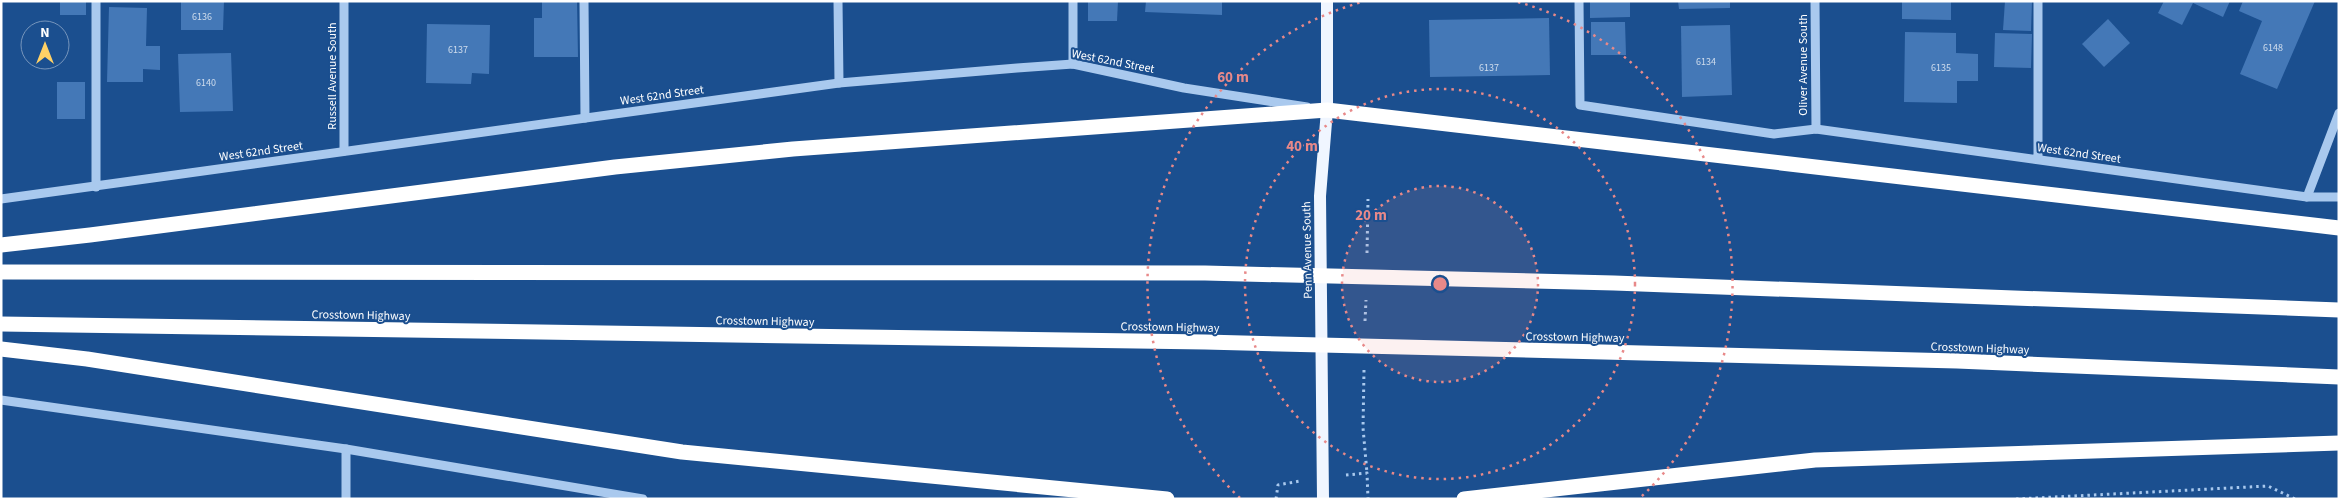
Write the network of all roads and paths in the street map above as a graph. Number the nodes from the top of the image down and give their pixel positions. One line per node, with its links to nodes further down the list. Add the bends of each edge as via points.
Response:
1 (96, 1): 18 (street)
2 (344, 1): 16 (street, Russell Avenue South)
3 (584, 1): 14 (street)
4 (838, 1): 11 (street)
5 (1073, 1): 10 (street)
6 (1327, 1): 12 (main road, Penn Avenue South)
7 (1579, 1): 15 (street, West 62nd Street, via 1580,105 1774,134)
8 (1816, 1): 15 (street, Oliver Avenue South)
9 (2038, 1): 17 (street)
10 (1073, 64): 11 (street, West 62nd Street); 12 (street, West 62nd Street, via 1184,88)
11 (839, 83): 14 (street, West 62nd Street)
12 (1327, 110): 23 (highway); 24 (highway, via 792,149 615,167 90,236); 41 (main road, Penn Avenue South, via 1320,196)
13 (2339, 114): 19 (street)
14 (585, 118): 16 (street, West 62nd Street)
15 (1816, 128): 17 (street, West 62nd Street)
16 (344, 151): 18 (street, West 62nd Street)
17 (2038, 160): 19 (street, West 62nd Street)
18 (96, 187): 21 (street, West 62nd Street)
19 (2308, 197): 20 (street, West 62nd Street)
20 (2339, 197)
21 (1, 199)
22 (1368, 199): 25 (path)
23 (2339, 228)
24 (1, 244)
25 (1366, 259)
26 (1, 272): 28 (highway, via 1215,274 1614,283)
27 (1366, 298): 30 (path)
28 (2339, 310)
29 (1, 324): 33 (highway, Crosstown Highway, via 1204,342 1957,361)
30 (1365, 328)
31 (1, 349): 40 (highway, via 87,359 682,452)
32 (1364, 368): 37 (path, via 1363,428)
33 (2339, 377)
34 (1, 400): 36 (street)
35 (2339, 443): 42 (highway, via 1815,460)
36 (346, 449): 38 (street); 39 (street)
37 (1367, 473)
38 (346, 499)
39 (643, 499)
40 (1167, 499)
41 (1323, 499)
42 (1464, 499)
43 (2016, 499): 44 (path, via 2268,486)
44 (2295, 499)

